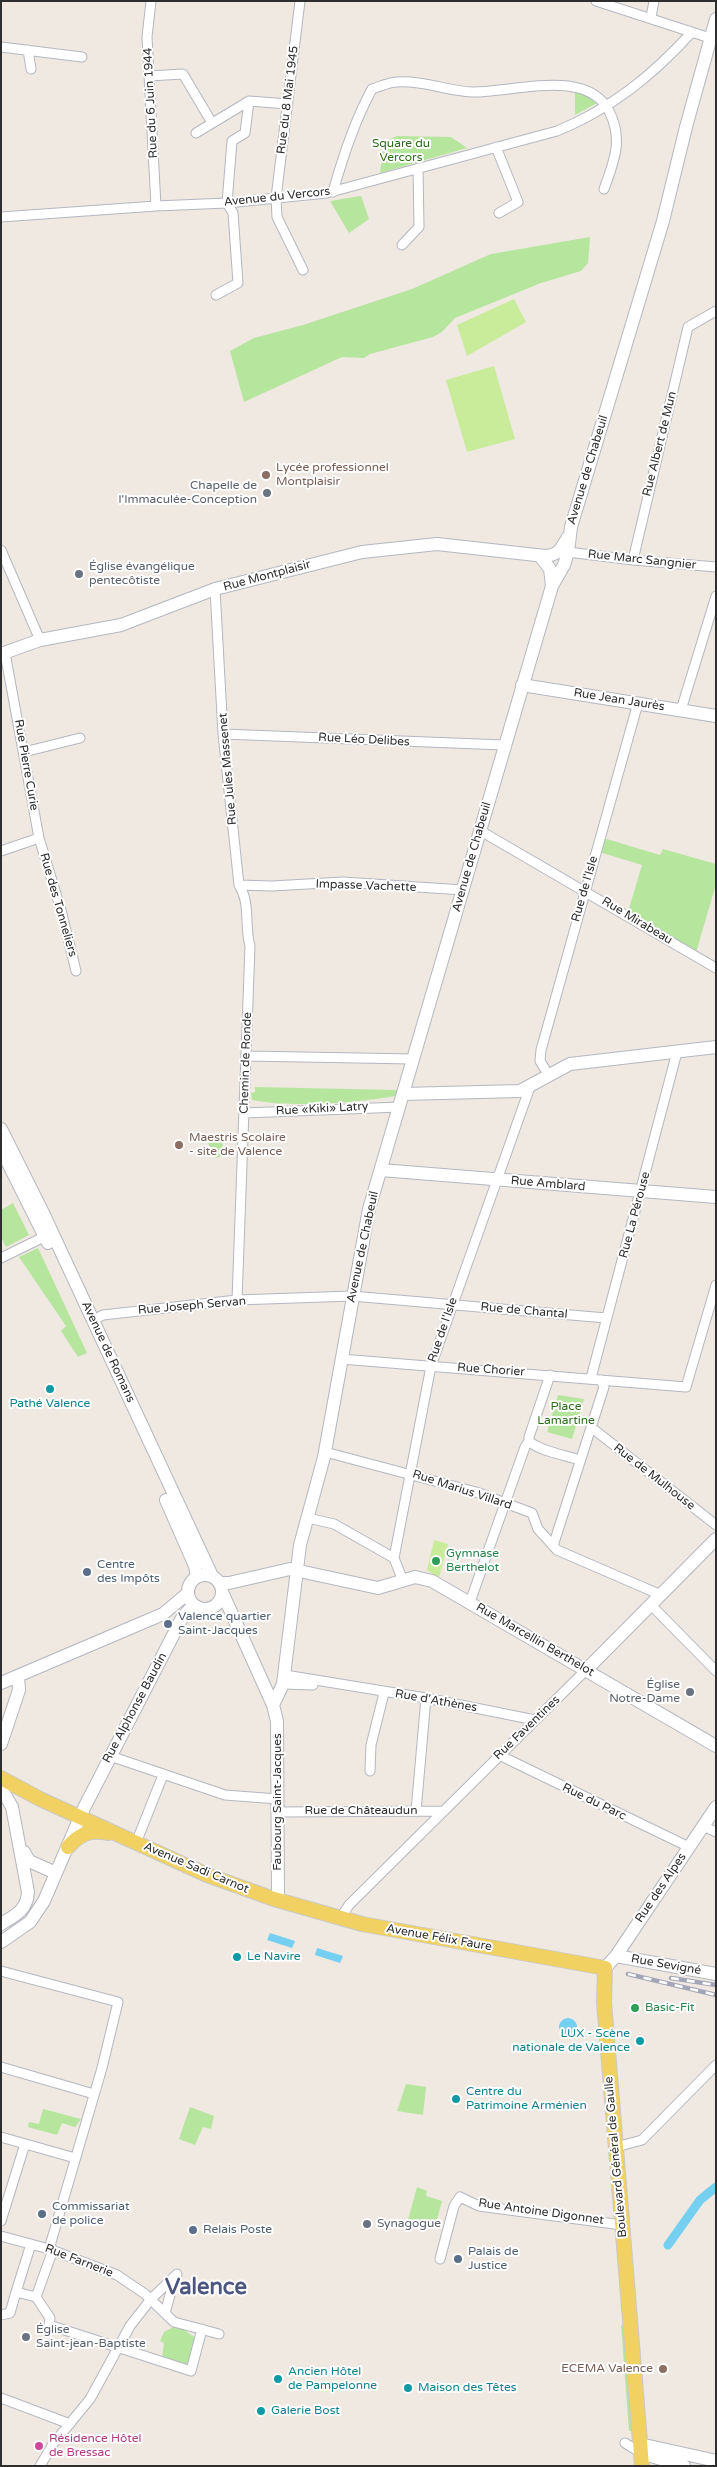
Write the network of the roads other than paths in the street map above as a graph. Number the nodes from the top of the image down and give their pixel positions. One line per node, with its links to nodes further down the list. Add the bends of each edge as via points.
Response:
1 (151, 1): 13 (street, Rue du 6 Juin 1944, via 147,37)
2 (300, 1): 15 (street, Rue du 8 Mai 1945)
3 (596, 1): 5 (street)
4 (654, 1): 5 (street)
5 (651, 17): 7 (street)
6 (716, 19): 8 (main road, Avenue de Chabeuil)
7 (692, 32): 8 (street); 16 (street, Avenue du Vercors, via 644,80)
8 (710, 38): 32 (main road, Avenue de Chabeuil, via 655,248)
9 (1, 46): 10 (street)
10 (28, 50): 11 (street); 12 (street)
11 (82, 56)
12 (31, 69)
13 (149, 76): 17 (street, via 183,74); 25 (street, Rue du 6 Juin 1944)
14 (249, 101): 15 (street); 17 (street); 24 (street, via 245,133 232,141)
15 (288, 104): 23 (street, Rue du 8 Mai 1945)
16 (607, 107): 19 (street, Avenue du Vercors, via 557,131); 21 (street, via 615,124 618,143); 22 (street, via 591,92 570,86 473,92 397,82 372,89 358,114)
17 (212, 123): 18 (street)
18 (196, 132)
19 (496, 147): 20 (street, Avenue du Vercors); 26 (street, via 518,202)
20 (418, 168): 22 (street, Avenue du Vercors); 28 (street, via 419,227)
21 (604, 189)
22 (333, 192): 23 (street, Avenue du Vercors)
23 (276, 198): 24 (street, Avenue du Vercors); 29 (street, Rue du 8 Mai 1945, via 277,217)
24 (227, 203): 25 (street, Avenue du Vercors); 30 (street, via 233,213 238,284)
25 (156, 206): 27 (street, Avenue du Vercors)
26 (498, 213)
27 (1, 217)
28 (402, 245)
29 (303, 270)
30 (216, 295)
31 (716, 311): 36 (street, Rue Albert de Mun, via 688,328)
32 (570, 531): 34 (main road, Avenue de Chabeuil); 35 (main road, Rue Montplaisir, via 560,551 555,555)
33 (1, 550): 41 (street)
34 (568, 552): 36 (street, Rue Marc Sangnier); 38 (main road, Avenue de Chabeuil)
35 (540, 556): 38 (main road, via 550,569); 39 (main road, Rue Montplaisir, via 429,545 355,553)
36 (632, 560): 37 (street, Rue Marc Sangnier)
37 (716, 567)
38 (552, 586): 43 (main road, Avenue de Chabeuil)
39 (216, 590): 41 (main road, Rue Montplaisir, via 121,625); 47 (street, Rue Jules Massenet)
40 (716, 596): 45 (street)
41 (40, 640): 42 (main road, Rue Montplaisir)
42 (3, 654): 50 (street, Rue Pierre Curie)
43 (522, 685): 44 (main road, Rue Jean Jaurès); 49 (main road, Avenue de Chabeuil)
44 (638, 704): 45 (main road, Rue Jean Jaurès); 56 (street, Rue de l'Isle)
45 (681, 710): 46 (main road, Rue Jean Jaurès)
46 (716, 716)
47 (223, 734): 49 (street, Rue Léo Delibes); 54 (street, Rue Jules Massenet)
48 (80, 738): 50 (street)
49 (504, 745): 51 (main road, Avenue de Chabeuil)
50 (24, 752): 52 (street, Rue Pierre Curie)
51 (479, 830): 55 (main road, Avenue de Chabeuil); 56 (street, Rue Mirabeau)
52 (39, 838): 53 (street); 59 (street, Rue des Tonneliers)
53 (1, 851)
54 (239, 885): 55 (street, Impasse Vachette, via 343,882); 57 (street, Rue Jules Massenet, via 246,895 246,931)
55 (462, 890): 63 (main road, Avenue de Chabeuil)
56 (585, 890): 58 (street, Rue Mirabeau); 64 (street, Rue de l'Isle, via 541,1050 540,1061)
57 (250, 946): 62 (street, Chemin de Ronde)
58 (716, 968)
59 (76, 971)
60 (716, 1047): 61 (main road)
61 (677, 1052): 64 (main road, via 580,1061); 73 (street, Rue La Pérouse)
62 (246, 1056): 63 (street); 68 (street, Chemin de Ronde)
63 (413, 1058): 66 (main road, Avenue de Chabeuil)
64 (548, 1074): 65 (main road)
65 (530, 1086): 66 (main road, via 509,1092); 72 (street, Rue de l'Isle)
66 (403, 1094): 67 (main road, Avenue de Chabeuil)
67 (399, 1109): 68 (street, Rue «Kiki» Latry); 71 (main road, Avenue de Chabeuil)
68 (244, 1113): 79 (street, Chemin de Ronde)
69 (1, 1129): 75 (main road, Avenue de Romans)
70 (1, 1149): 75 (main road, Avenue de Romans)
71 (380, 1170): 72 (main road, Rue Amblard); 78 (main road, Avenue de Chabeuil)
72 (496, 1180): 73 (main road, Rue Amblard); 80 (street, Rue de l'Isle)
73 (642, 1192): 74 (main road, Rue Amblard); 81 (street, Rue La Pérouse)
74 (716, 1197)
75 (48, 1234): 76 (street); 82 (main road, Avenue de Romans); 100 (main road, Avenue de Romans)
76 (1, 1258)
77 (716, 1285): 87 (street, via 686,1387)
78 (352, 1296): 79 (street, Rue Joseph Servan); 80 (street, Rue de Chantal); 83 (main road, Avenue de Chabeuil)
79 (237, 1300): 82 (street, Rue Joseph Servan, via 103,1315)
80 (451, 1306): 81 (street, Rue de Chantal); 84 (street, Rue de l'Isle)
81 (606, 1318): 86 (street, Rue La Pérouse)
82 (93, 1320): 102 (main road, Avenue de Romans, via 204,1563)
83 (341, 1359): 84 (street, Rue Chorier); 90 (main road, Avenue de Chabeuil)
84 (430, 1366): 85 (street, Rue Chorier); 92 (street, Rue de l'Isle)
85 (550, 1375): 86 (street); 89 (street)
86 (591, 1378): 87 (street)
87 (601, 1380): 88 (street, via 604,1386)
88 (592, 1428): 91 (street); 95 (street, Rue de Mulhouse)
89 (529, 1441): 91 (street); 93 (street)
90 (325, 1452): 92 (street, Rue Marius Villard); 94 (main road, Avenue de Chabeuil)
91 (581, 1458): 97 (street)
92 (410, 1473): 93 (street, Rue Marius Villard); 98 (street, Rue de l'Isle)
93 (506, 1503): 97 (street, Rue Marius Villard, via 532,1514 538,1529); 105 (street)
94 (308, 1518): 98 (street, via 334,1524); 99 (main road, Avenue de Chabeuil)
95 (716, 1525)
96 (716, 1539): 104 (main road, Rue Faventines)
97 (553, 1546): 104 (street, Rue Marius Villard)
98 (394, 1558): 101 (street)
99 (297, 1570): 101 (main road, via 378,1588); 102 (main road, via 283,1569); 113 (main road, Avenue de Chabeuil)
100 (197, 1577): 102 (main road); 103 (main road, via 190,1584)
101 (403, 1581): 105 (main road, Rue Marcellin Berthelot, via 415,1577 432,1581)
102 (221, 1585): 107 (main road, via 216,1605 207,1609); 117 (main road, Avenue de Romans)
103 (188, 1593): 107 (main road); 108 (main road)
104 (661, 1595): 106 (main road, Rue Faventines)
105 (470, 1602): 110 (main road, Rue Marcellin Berthelot)
106 (652, 1604): 110 (main road, Rue Faventines); 111 (street)
107 (198, 1607): 109 (main road, Rue Alphonse Baudin)
108 (163, 1614): 109 (main road); 112 (main road)
109 (182, 1618): 122 (main road, Rue Alphonse Baudin)
110 (587, 1669): 118 (street, Rue Faventines); 120 (main road, Rue Marcellin Berthelot)
111 (715, 1670)
112 (18, 1676): 114 (main road); 119 (main road, via 19,1690)
113 (284, 1679): 115 (street, Rue d'Athènes); 117 (main road, Avenue de Chabeuil)
114 (1, 1683)
115 (384, 1692): 116 (street, Rue d'Athènes); 123 (street, via 371,1745)
116 (426, 1698): 118 (street, Rue d'Athènes); 131 (street)
117 (273, 1705): 128 (main road, Faubourg Saint-Jacques, via 278,1726)
118 (535, 1720): 121 (street, Rue Faventines)
119 (1, 1744)
120 (716, 1746)
121 (499, 1755): 132 (street, Rue Faventines); 140 (street, Rue du Parc)
122 (110, 1756): 124 (street, Rue de Châteaudun); 133 (main road, Rue Alphonse Baudin)
123 (370, 1771)
124 (162, 1775): 128 (street, Rue de Châteaudun, via 225,1795); 137 (street)
125 (1, 1778): 127 (main road, Avenue Sadi Carnot)
126 (1, 1788): 129 (main road)
127 (40, 1799): 129 (main road, Avenue Sadi Carnot, via 21,1797); 133 (main road, Avenue Sadi Carnot)
128 (278, 1806): 131 (street, Rue de Châteaudun); 142 (main road, Faubourg Saint-Jacques)
129 (12, 1807): 138 (main road)
130 (716, 1807): 134 (main road, Rue des Alpes)
131 (416, 1811): 132 (street, Rue de Châteaudun)
132 (444, 1811): 143 (street, Rue Faventines, via 349,1905)
133 (80, 1816): 136 (main road, Avenue Sadi Carnot); 139 (main road, Rue Alphonse Baudin)
134 (703, 1826): 135 (street); 140 (main road, Rue des Alpes)
135 (716, 1832)
136 (119, 1835): 137 (main road, Avenue Sadi Carnot); 139 (main road, Avenue Sadi Carnot, via 86,1832)
137 (136, 1842): 142 (main road, Avenue Sadi Carnot, via 207,1875)
138 (21, 1847): 141 (main road, via 29,1861); 144 (main road, via 28,1881 28,1902 24,1909)
139 (68, 1847): 141 (main road, Rue Alphonse Baudin)
140 (689, 1847): 146 (main road, Rue des Alpes)
141 (56, 1873): 145 (main road, Rue Alphonse Baudin, via 35,1917)
142 (276, 1900): 143 (main road, Avenue Félix Faure)
143 (340, 1919): 147 (main road, Avenue Félix Faure)
144 (1, 1924)
145 (1, 1942)
146 (616, 1956): 147 (main road, Rue des Alpes); 149 (main road, Rue Sevigné)
147 (605, 1968): 155 (main road, Boulevard Général de Gaulle, via 604,2002)
148 (1, 1971): 152 (street, via 118,2002)
149 (716, 1974)
150 (716, 2065): 155 (street, via 642,2140)
151 (1, 2067): 152 (street)
152 (94, 2094): 156 (street)
153 (1, 2137): 154 (street)
154 (25, 2144): 156 (street); 157 (street)
155 (616, 2147): 158 (main road, Boulevard Général de Gaulle)
156 (75, 2158): 161 (street)
157 (1, 2220)
158 (622, 2225): 162 (street, Rue Antoine Digonnet, via 480,2206 460,2197 454,2206); 174 (main road, Boulevard Général de Gaulle)
159 (1, 2236): 160 (street, Rue Farnerie)
160 (32, 2244): 161 (street, Rue Farnerie); 163 (street)
161 (52, 2250): 164 (street); 165 (street, Rue Farnerie, via 117,2275)
162 (440, 2259)
163 (16, 2292): 164 (street); 167 (street)
164 (36, 2297): 170 (street, via 50,2318 49,2325)
165 (150, 2299): 166 (street, Rue Farnerie); 166 (street, via 176,2276); 170 (street)
166 (165, 2313): 168 (street, Rue Farnerie, via 174,2322)
167 (6, 2314)
168 (202, 2329): 169 (street, Rue Farnerie); 170 (street, via 191,2371)
169 (219, 2334)
170 (117, 2347): 172 (street, via 90,2399)
171 (1, 2398): 172 (street)
172 (70, 2424): 177 (street)
173 (625, 2443): 174 (street)
174 (641, 2454): 175 (main road); 176 (main road)
175 (716, 2461)
176 (665, 2464): 178 (main road)
177 (40, 2466)
178 (684, 2466)

